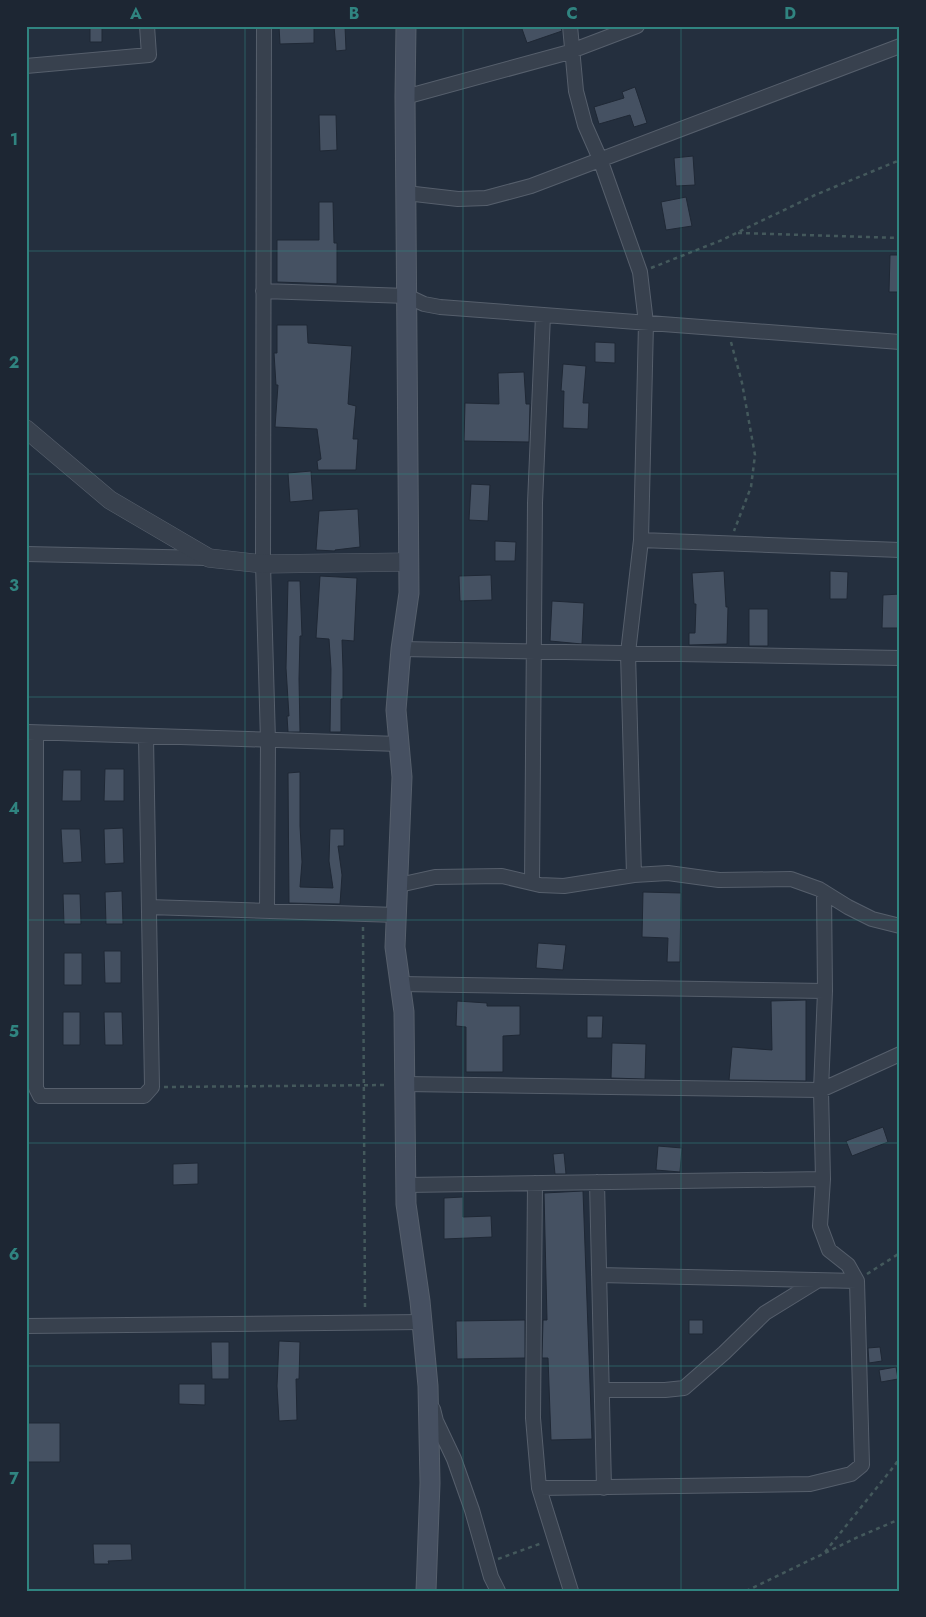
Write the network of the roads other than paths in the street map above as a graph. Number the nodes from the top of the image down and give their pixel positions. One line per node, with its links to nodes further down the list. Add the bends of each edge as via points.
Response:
1 (147, 26): 8 (street, via 149,55)
2 (264, 26): 12 (street)
3 (406, 26): 9 (main road)
4 (570, 26): 7 (street)
5 (637, 26): 7 (street)
6 (900, 46): 10 (street)
7 (571, 51): 9 (street); 10 (street, via 576,91)
8 (26, 66)
9 (405, 97): 11 (main road)
10 (600, 159): 11 (street, via 531,186 486,198 458,199); 15 (street, via 640,272)
11 (406, 193): 13 (main road)
12 (263, 291): 13 (street); 23 (street)
13 (407, 296): 14 (street, via 440,307); 22 (main road)
14 (543, 315): 15 (street); 25 (street, via 535,503)
15 (646, 323): 16 (street); 18 (street)
16 (900, 342)
17 (26, 429): 21 (street, via 110,500)
18 (641, 540): 19 (street); 26 (street)
19 (900, 550)
20 (26, 554): 21 (street)
21 (209, 558): 23 (street)
22 (409, 562): 23 (street); 24 (main road, via 409,593)
23 (262, 564): 30 (street)
24 (401, 649): 25 (street); 31 (main road, via 396,710)
25 (534, 652): 26 (street); 33 (street)
26 (628, 653): 27 (street); 32 (street)
27 (900, 658)
28 (31, 732): 29 (street); 36 (street, via 36,1088 40,1096 144,1096 152,1087)
29 (146, 736): 30 (street); 36 (street)
30 (268, 741): 31 (street); 37 (street)
31 (399, 744): 34 (main road, via 402,776)
32 (634, 875): 33 (street, via 564,886); 35 (street, via 668,873 719,880 791,880)
33 (532, 883): 34 (street, via 502,876 435,877)
34 (399, 885): 38 (main road)
35 (824, 892): 39 (street, via 872,918); 41 (street)
36 (149, 907): 37 (street)
37 (267, 911): 38 (street)
38 (397, 915): 40 (main road, via 395,947)
39 (900, 926)
40 (400, 984): 41 (street); 43 (main road, via 404,1012)
41 (825, 991): 44 (street)
42 (900, 1054): 44 (street)
43 (404, 1084): 44 (street); 48 (main road)
44 (821, 1090): 45 (street)
45 (824, 1179): 46 (street); 51 (street, via 820,1226 829,1250 848,1265)
46 (597, 1182): 47 (street); 49 (street)
47 (535, 1183): 48 (street); 56 (street, via 533,1418)
48 (406, 1185): 52 (main road)
49 (599, 1275): 50 (street); 55 (street)
50 (817, 1281): 51 (street); 55 (street, via 765,1313 684,1388)
51 (857, 1281): 57 (street, via 862,1465 851,1474 810,1484)
52 (422, 1322): 53 (street); 54 (main road)
53 (26, 1326)
54 (428, 1386): 58 (main road, via 430,1483); 59 (street, via 436,1421 469,1501)
55 (602, 1390): 57 (street)
56 (539, 1488): 57 (street); 60 (street)
57 (604, 1488)
58 (426, 1591)
59 (498, 1591)
60 (571, 1591)

